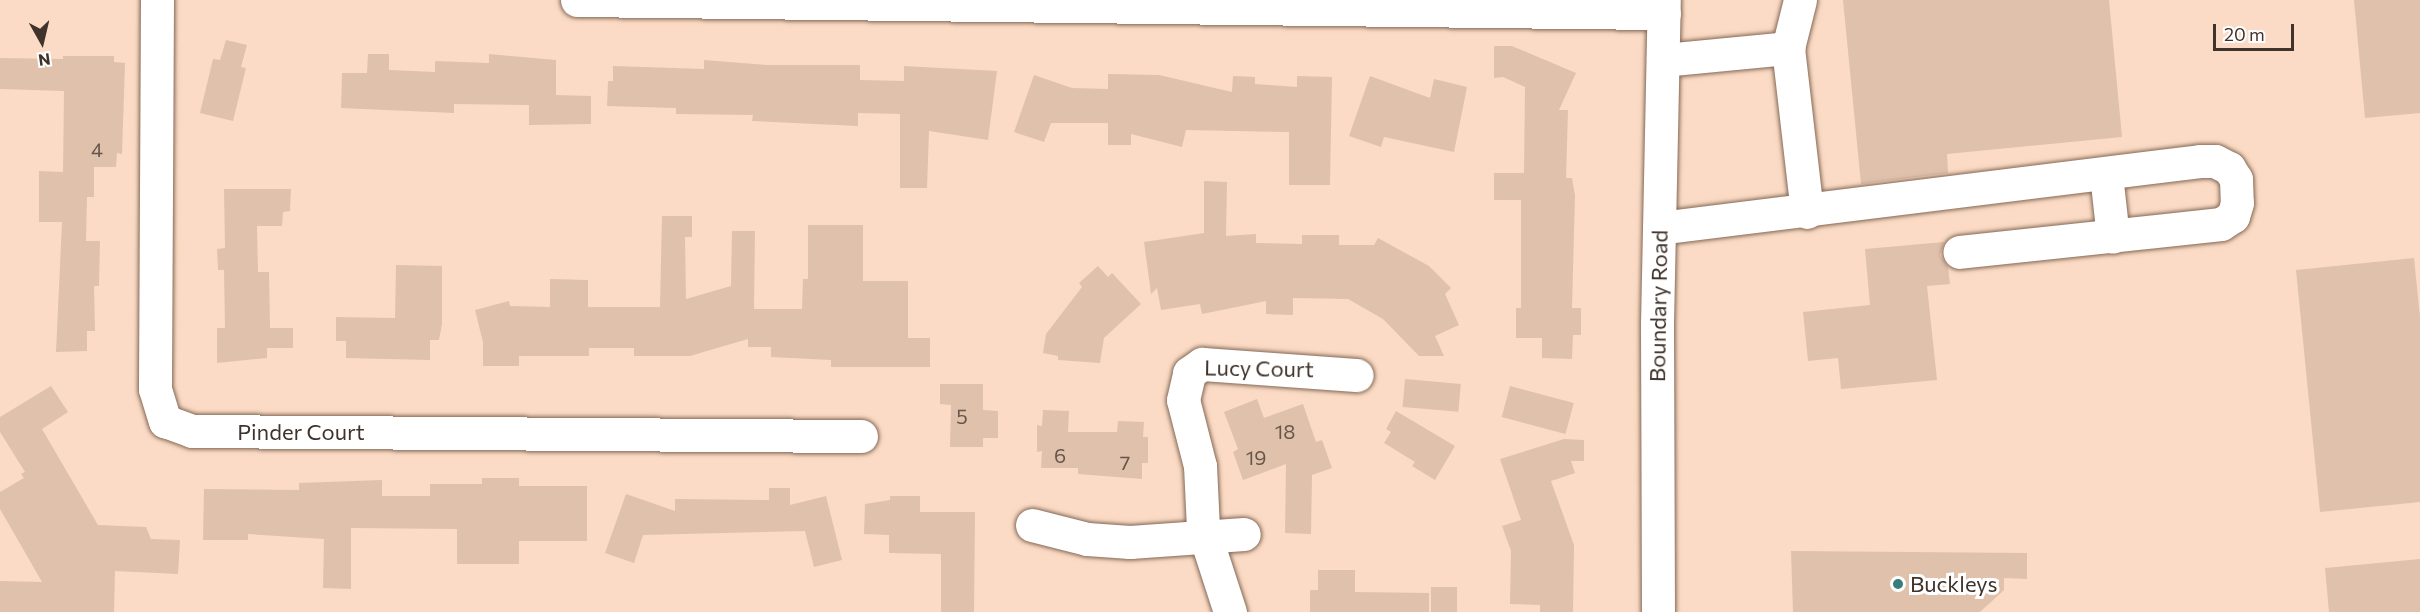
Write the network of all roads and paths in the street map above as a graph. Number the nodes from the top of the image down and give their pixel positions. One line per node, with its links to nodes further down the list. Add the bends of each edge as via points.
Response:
1 (157, 0): 13 (street, Pinder Court, via 155,388 165,420 192,431)
2 (577, 0): 4 (street)
3 (1800, 0): 5 (street)
4 (1664, 7): 6 (street, Boundary Road)
5 (1788, 48): 6 (street); 8 (street)
6 (1663, 60): 9 (street, Boundary Road)
7 (2106, 174): 8 (street); 10 (street); 10 (street, via 2216,161 2229,168 2236,180 2233,216 2221,224)
8 (1807, 212): 9 (street)
9 (1659, 228): 18 (street, Boundary Road)
10 (2113, 237): 11 (street)
11 (1959, 252)
12 (1357, 375): 16 (street, Lucy Court, via 1205,364 1191,370 1183,386 1183,400 1200,466)
13 (861, 436)
14 (1032, 525): 16 (street, via 1087,539 1130,542 1163,537)
15 (1244, 534): 16 (street)
16 (1205, 538): 17 (street, Lucy Court)
17 (1230, 612)
18 (1658, 612)

